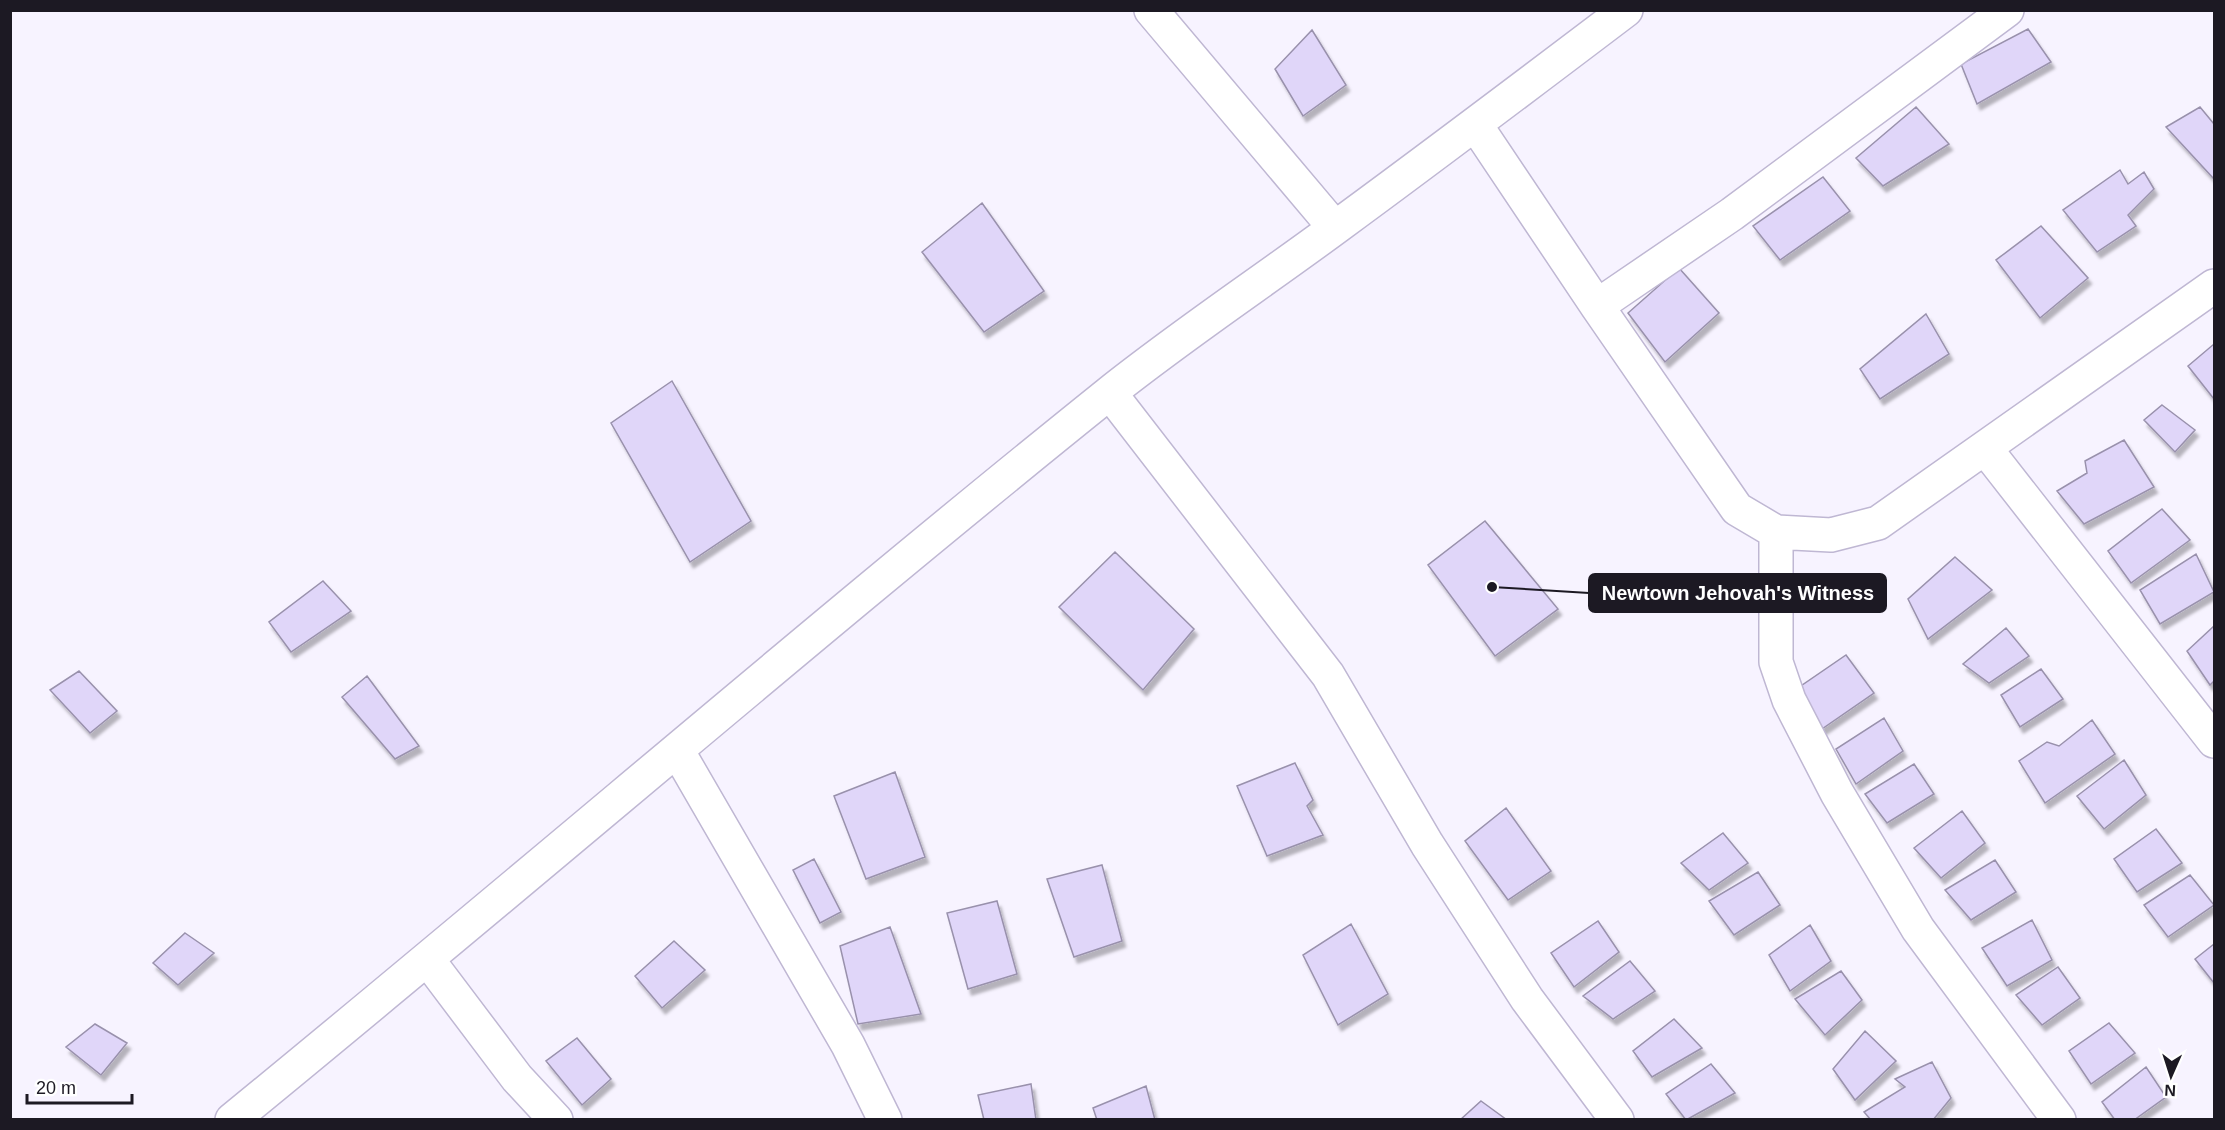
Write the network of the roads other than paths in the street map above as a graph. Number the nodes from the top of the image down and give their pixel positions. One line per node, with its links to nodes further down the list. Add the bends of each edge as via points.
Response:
1 (1151, 10): 5 (street)
2 (1626, 10): 4 (street)
3 (2007, 10): 7 (street, via 1732,214)
4 (1475, 124): 5 (street); 7 (street)
5 (1335, 228): 8 (street)
6 (2214, 286): 9 (street)
7 (1597, 306): 10 (street, via 1737,509)
8 (1110, 393): 12 (street); 17 (street, via 1328,675 1427,844 1527,999)
9 (1985, 448): 10 (street, via 1878,523 1831,536); 11 (street)
10 (1776, 532): 18 (street, via 1776,662 1789,700 1837,793 1918,929)
11 (2214, 741)
12 (677, 750): 13 (street); 16 (street, via 848,1046)
13 (428, 960): 14 (street); 15 (street, via 517,1078)
14 (232, 1119)
15 (556, 1119)
16 (885, 1119)
17 (1617, 1119)
18 (2059, 1119)

